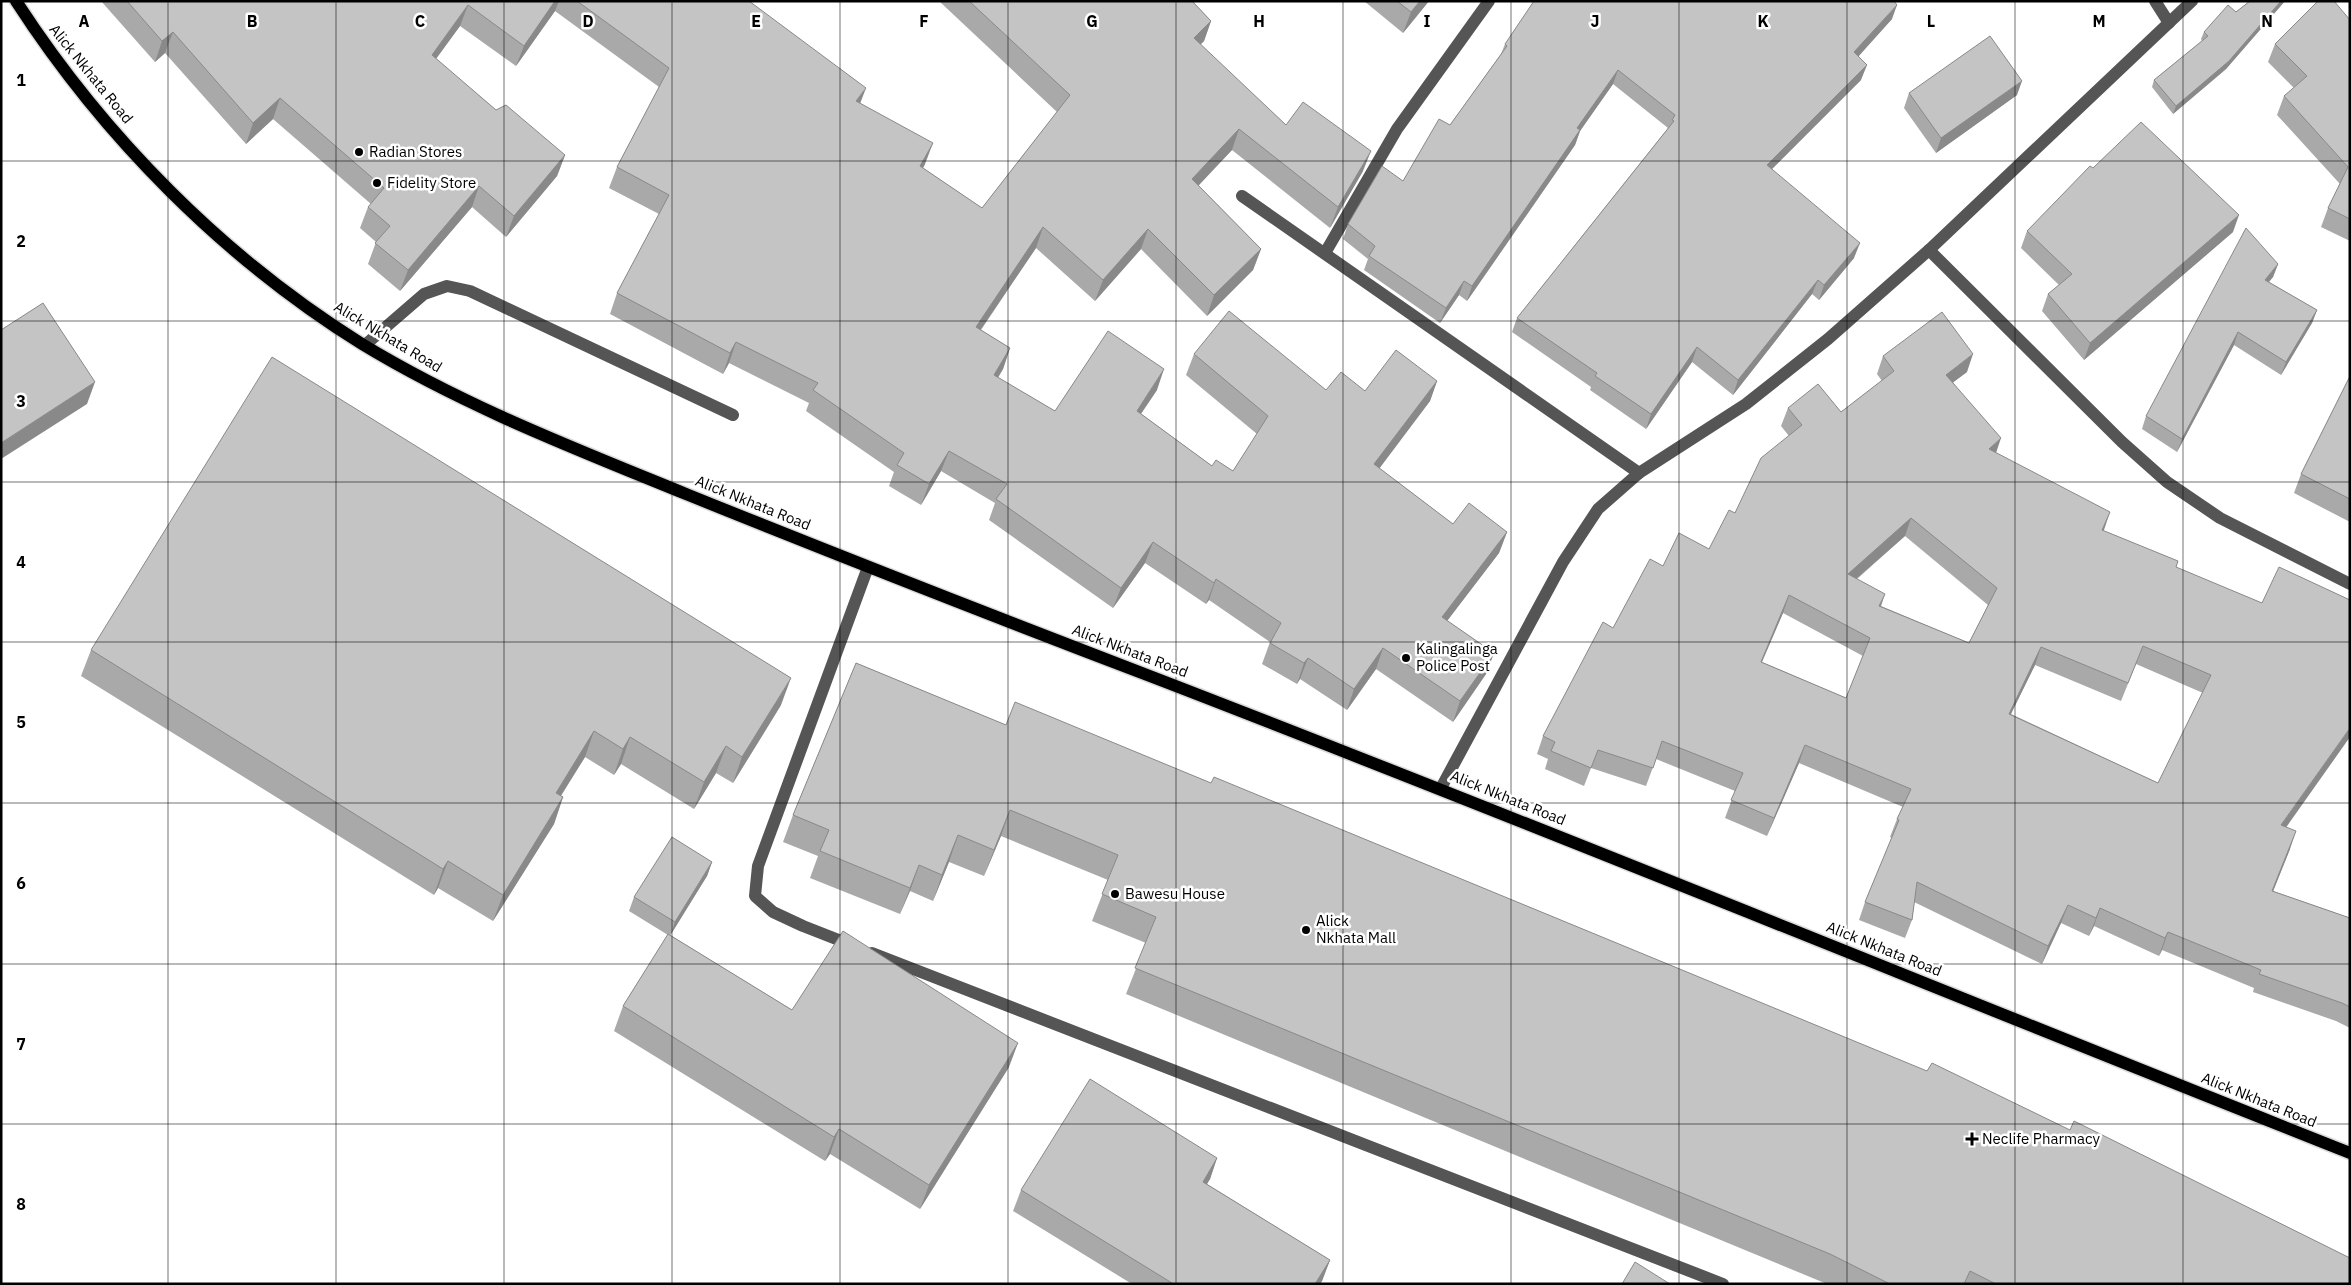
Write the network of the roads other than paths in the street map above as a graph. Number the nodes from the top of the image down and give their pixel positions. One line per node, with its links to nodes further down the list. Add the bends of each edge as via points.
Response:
1 (16, 1): 9 (main road, Alick Nkhata Road, via 88,100 150,170 203,222 262,272)
2 (1489, 1): 8 (street, via 1397,129)
3 (2155, 1): 5 (street)
4 (2192, 1): 5 (street)
5 (2169, 23): 7 (street)
6 (1242, 196): 8 (street)
7 (1929, 250): 11 (street, via 1828,339 1746,404); 13 (street, via 2122,442 2167,482 2220,518)
8 (1325, 253): 11 (street)
9 (365, 346): 10 (street, via 424,294 447,286 470,291); 12 (main road, Alick Nkhata Road, via 457,396 527,429)
10 (733, 414)
11 (1639, 473): 14 (street, via 1598,509 1562,562)
12 (868, 567): 14 (main road, Alick Nkhata Road); 16 (street, via 758,866 755,896 773,912)
13 (2350, 584)
14 (1441, 788): 15 (main road, Alick Nkhata Road)
15 (2350, 1153)
16 (1723, 1284)

